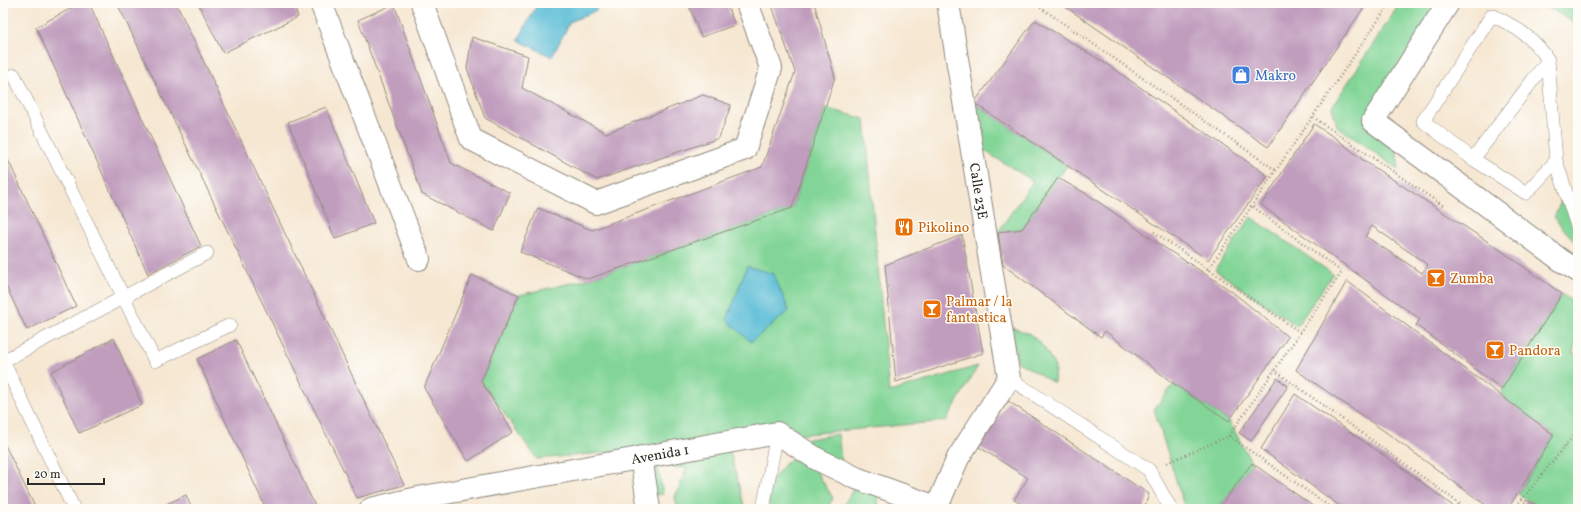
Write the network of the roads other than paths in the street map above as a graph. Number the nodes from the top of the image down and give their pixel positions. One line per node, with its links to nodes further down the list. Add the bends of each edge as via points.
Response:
1 (321, 3): 12 (street)
2 (422, 3): 3 (street, via 471,139 596,203 745,149 771,68)
3 (747, 3)
4 (948, 3): 17 (street, Calle 23E)
5 (1448, 3): 13 (street, via 1373,121)
6 (1548, 60): 8 (lane); 8 (lane, via 1541,49 1517,27 1492,15 1423,121); 9 (lane)
7 (14, 75): 14 (lane)
8 (1473, 159): 9 (lane, via 1526,193)
9 (1556, 161): 10 (lane)
10 (1578, 229)
11 (207, 253): 14 (lane)
12 (418, 259)
13 (1578, 271)
14 (124, 297): 15 (lane, via 155,361); 16 (lane)
15 (230, 325)
16 (3, 361): 21 (lane)
17 (1009, 378): 20 (street, via 958,458); 25 (lane, via 1149,470)
18 (777, 433): 19 (street, Avenida 1); 20 (street, via 817,459 856,478); 24 (lane)
19 (641, 457): 22 (street, Avenida 1); 23 (street)
20 (936, 508)
21 (74, 509)
22 (371, 509)
23 (648, 509)
24 (762, 509)
25 (1171, 509)

